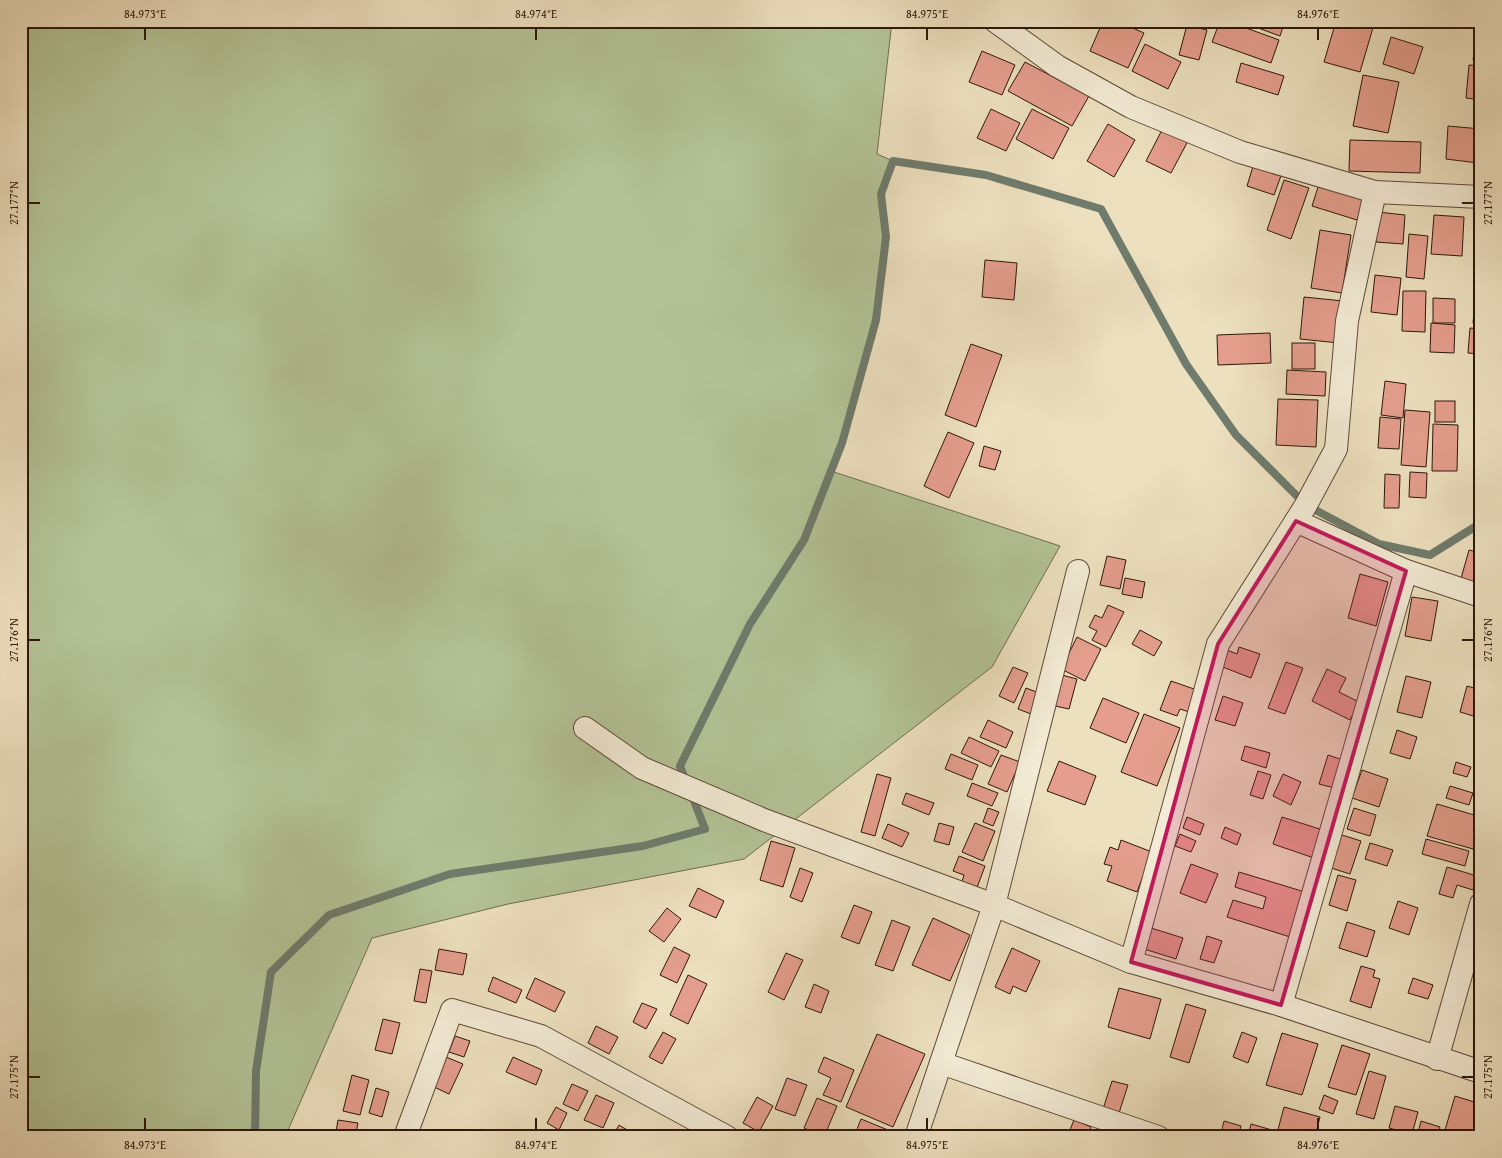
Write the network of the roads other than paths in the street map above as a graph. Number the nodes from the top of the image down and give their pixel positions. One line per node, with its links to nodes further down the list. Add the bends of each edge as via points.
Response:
1 (995, 21): 2 (street, via 1057,66 1131,108 1240,152)
2 (1375, 192): 3 (street); 4 (street, via 1347,321 1336,449)
3 (1481, 197)
4 (1296, 522): 6 (street); 11 (street, via 1218,644)
5 (1078, 571): 10 (street)
6 (1406, 571): 7 (street); 12 (street)
7 (1481, 596)
8 (585, 728): 10 (street, via 642,768 750,814)
9 (1481, 904): 13 (street)
10 (994, 905): 11 (street); 14 (street)
11 (1131, 962): 12 (street)
12 (1280, 1005): 13 (street)
13 (1437, 1059): 15 (street)
14 (941, 1063): 18 (street); 19 (street)
15 (1481, 1072)
16 (405, 1137): 17 (street, via 452,1010 541,1036)
17 (727, 1137)
18 (916, 1137)
19 (1158, 1137)

